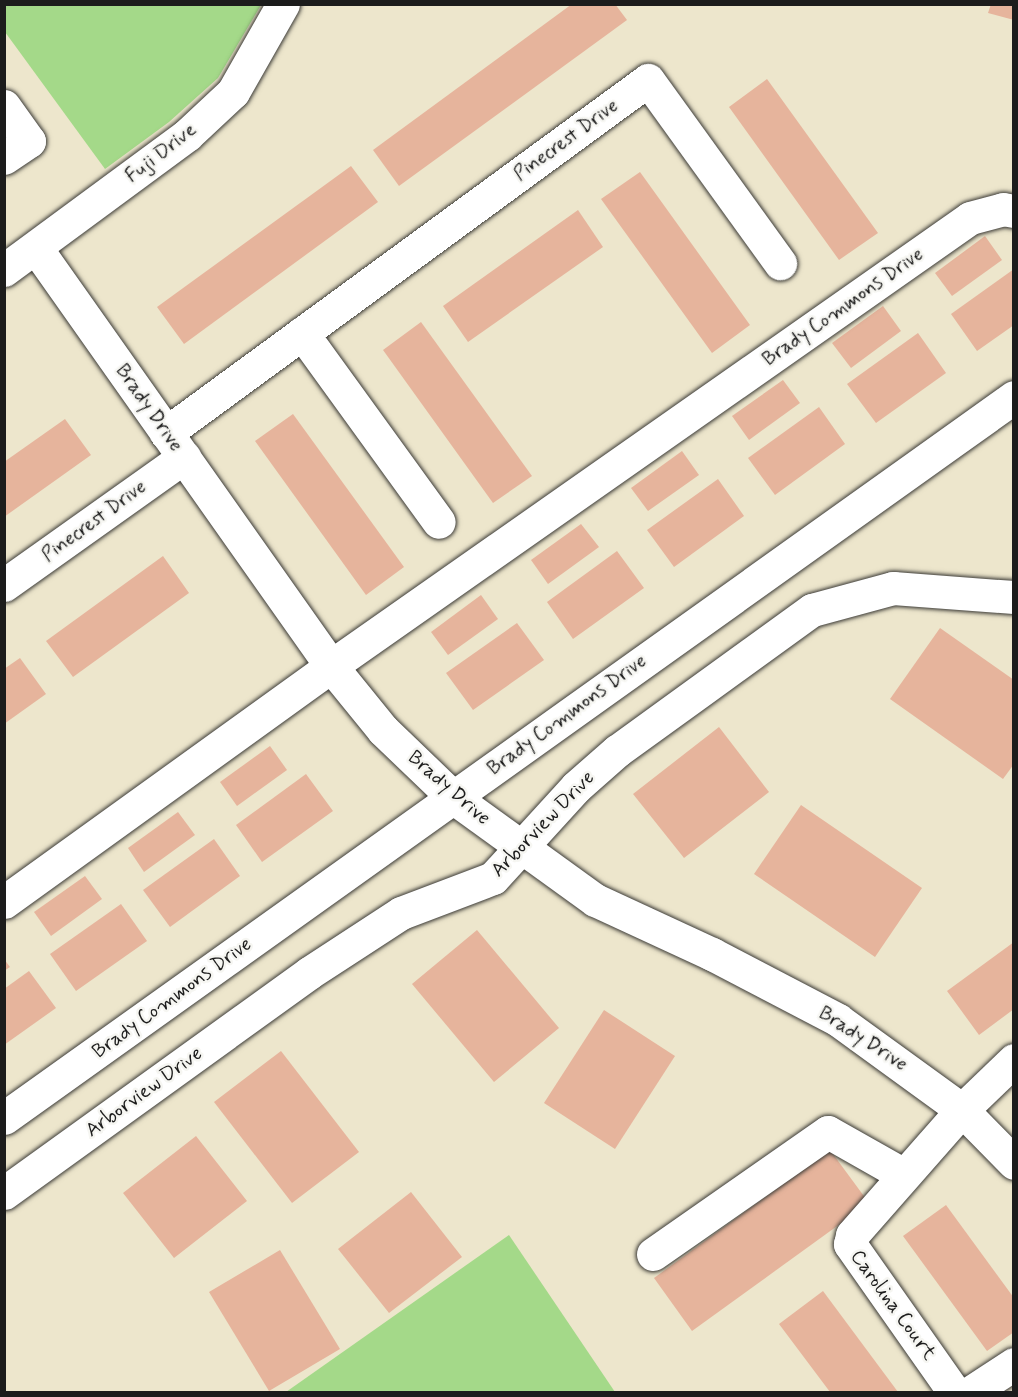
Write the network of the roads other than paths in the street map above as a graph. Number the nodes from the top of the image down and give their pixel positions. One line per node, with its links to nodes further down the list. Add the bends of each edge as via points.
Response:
1 (283, 4): 5 (street, Fuji Drive, via 233,92 187,135)
2 (4, 106): 3 (street, via 29,141)
3 (4, 158)
4 (1014, 212): 14 (street, Brady Commons Drive, via 1003,209 970,218)
5 (36, 248): 7 (street, Fuji Drive); 10 (street, Brady Drive)
6 (780, 263): 8 (street, Pinecrest Drive, via 648,80)
7 (4, 270)
8 (303, 333): 10 (street, Pinecrest Drive); 11 (street)
9 (1014, 397): 15 (street, Brady Commons Drive)
10 (175, 445): 12 (street, Pinecrest Drive); 14 (street, Brady Drive)
11 (439, 522)
12 (4, 585)
13 (1014, 597): 16 (street, Arborview Drive, via 892,588 812,610 617,751)
14 (331, 666): 15 (street, Brady Drive, via 383,729); 17 (street, Brady Commons Drive)
15 (454, 798): 16 (street, Brady Drive); 20 (street, Brady Commons Drive)
16 (519, 845): 19 (street, Brady Drive, via 596,900 838,1020); 23 (street, Arborview Drive, via 493,878 401,913 300,980)
17 (4, 902)
18 (1014, 1060): 19 (street, Carolina Court)
19 (962, 1110): 21 (street, Brady Drive); 22 (street, Carolina Court)
20 (4, 1118)
21 (1014, 1163)
22 (904, 1175): 24 (street, via 828,1132); 26 (street, Carolina Court, via 852,1235 850,1245)
23 (4, 1193)
24 (653, 1254)
25 (1014, 1364): 27 (street)
26 (954, 1392)
27 (971, 1392)

